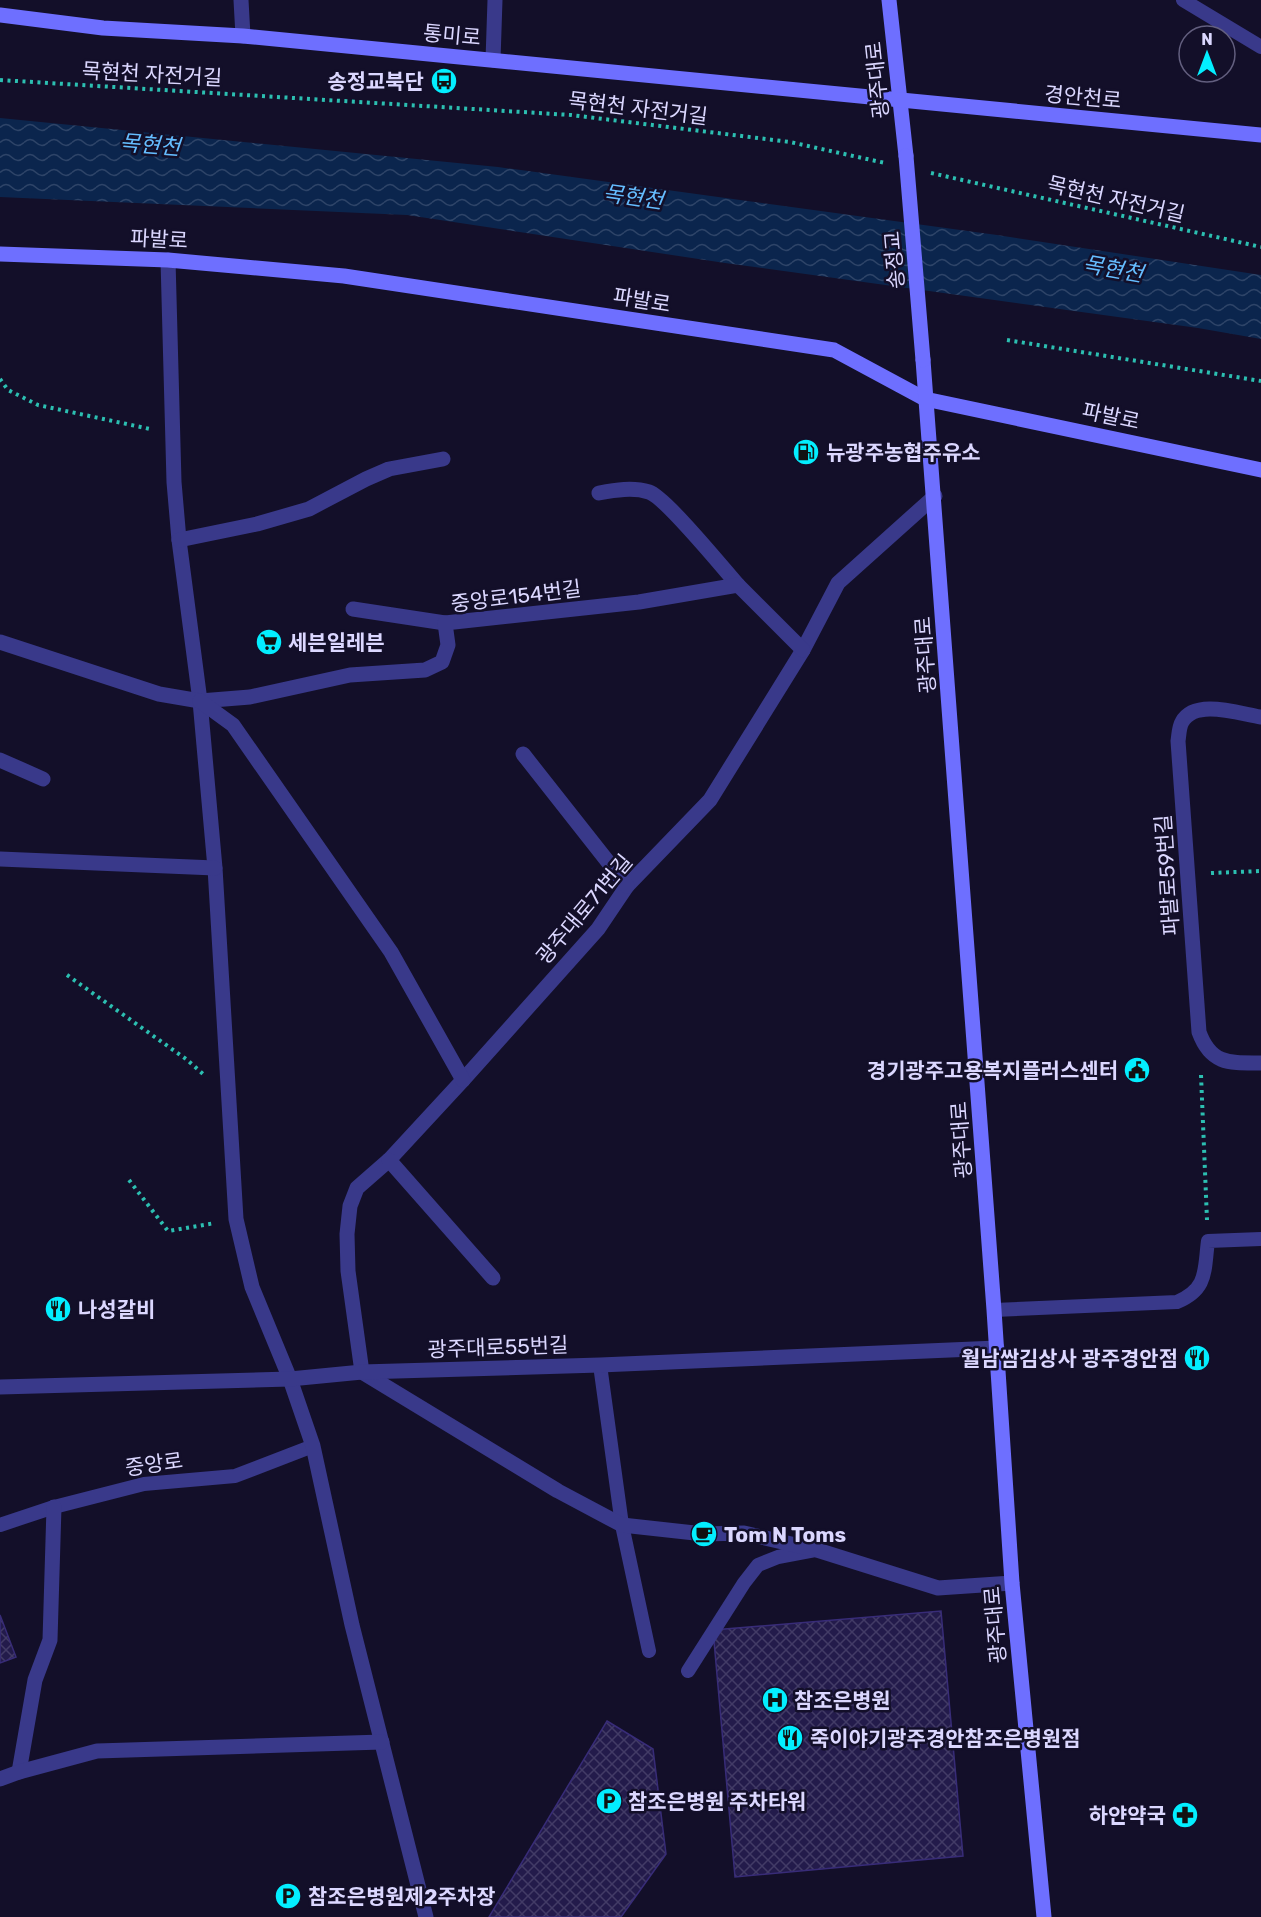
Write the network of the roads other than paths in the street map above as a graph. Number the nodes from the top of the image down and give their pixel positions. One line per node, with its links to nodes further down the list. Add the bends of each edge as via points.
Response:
1 (241, 0): 6 (street)
2 (495, 0): 8 (street)
3 (889, 0): 9 (street, 광주대로)
4 (1183, 0): 7 (lane)
5 (0, 15): 6 (street, 통미로, via 103,28)
6 (243, 36): 8 (street, 통미로)
7 (1261, 47)
8 (493, 60): 9 (street, 통미로)
9 (900, 101): 10 (street, 경안천로); 11 (street, 광주대로)
10 (1261, 135)
11 (900, 160): 14 (street, 송정교, bridge)
12 (0, 254): 13 (street, 파발로)
13 (168, 260): 15 (street, 파발로, via 344,276 834,350); 20 (street)
14 (923, 360): 15 (street, 광주대로)
15 (926, 399): 17 (street, 파발로); 19 (street, 광주대로)
16 (442, 459): 20 (street, via 389,469 309,509)
17 (1261, 470)
18 (599, 493): 21 (street, via 622,489 651,492)
19 (935, 496): 25 (street, 광주대로71번길, via 838,583); 39 (street, 광주대로)
20 (179, 540): 26 (street)
21 (738, 585): 23 (street, 중앙로154번길, via 639,602); 25 (street)
22 (353, 609): 23 (street)
23 (445, 623): 26 (street, 중앙로154번길, via 447,645 442,662 425,670 350,675 250,697)
24 (0, 642): 26 (street, 중앙로154번길, via 159,694)
25 (803, 650): 33 (street, 광주대로71번길, via 710,800)
26 (200, 701): 32 (street); 35 (street, via 233,725 391,952)
27 (1261, 717): 34 (street, 파발로59번길, via 1205,708 1192,711 1181,722 1178,741 1199,1032 1204,1048 1216,1058 1233,1063)
28 (523, 754): 33 (street)
29 (0, 760): 30 (street)
30 (43, 779)
31 (0, 859): 32 (street)
32 (215, 868): 43 (street, via 237,1219 252,1287)
33 (627, 886): 35 (street, 광주대로71번길, via 598,929)
34 (1261, 1063)
35 (463, 1080): 36 (street, 광주대로71번길)
36 (389, 1161): 38 (street); 42 (street, 광주대로71번길, via 357,1188 350,1206 348,1271)
37 (1261, 1239): 39 (lane, via 1208,1241 1202,1281 1192,1296 1177,1302)
38 (493, 1278)
39 (994, 1310): 40 (street, 광주대로)
40 (997, 1348): 41 (street, 광주대로55번길); 50 (street, 광주대로)
41 (600, 1365): 42 (street, 광주대로55번길); 48 (lane)
42 (362, 1372): 43 (street, 광주대로55번길); 48 (street, via 558,1491)
43 (290, 1379): 44 (street, 광주대로55번길); 45 (street)
44 (0, 1387)
45 (313, 1446): 46 (lane, 중앙로, via 235,1476 144,1484); 53 (street)
46 (54, 1507): 47 (lane, 중앙로); 54 (street, via 50,1640 35,1680)
47 (0, 1525)
48 (622, 1525): 49 (street, via 704,1534 744,1533); 51 (lane)
49 (817, 1550): 50 (street, via 938,1588); 52 (lane, via 777,1557 758,1565)
50 (1012, 1583): 57 (street, 광주대로)
51 (649, 1651)
52 (688, 1671)
53 (382, 1742): 54 (street, via 97,1751); 56 (street)
54 (19, 1772): 55 (street)
55 (0, 1779)
56 (426, 1917)
57 (1044, 1917)

